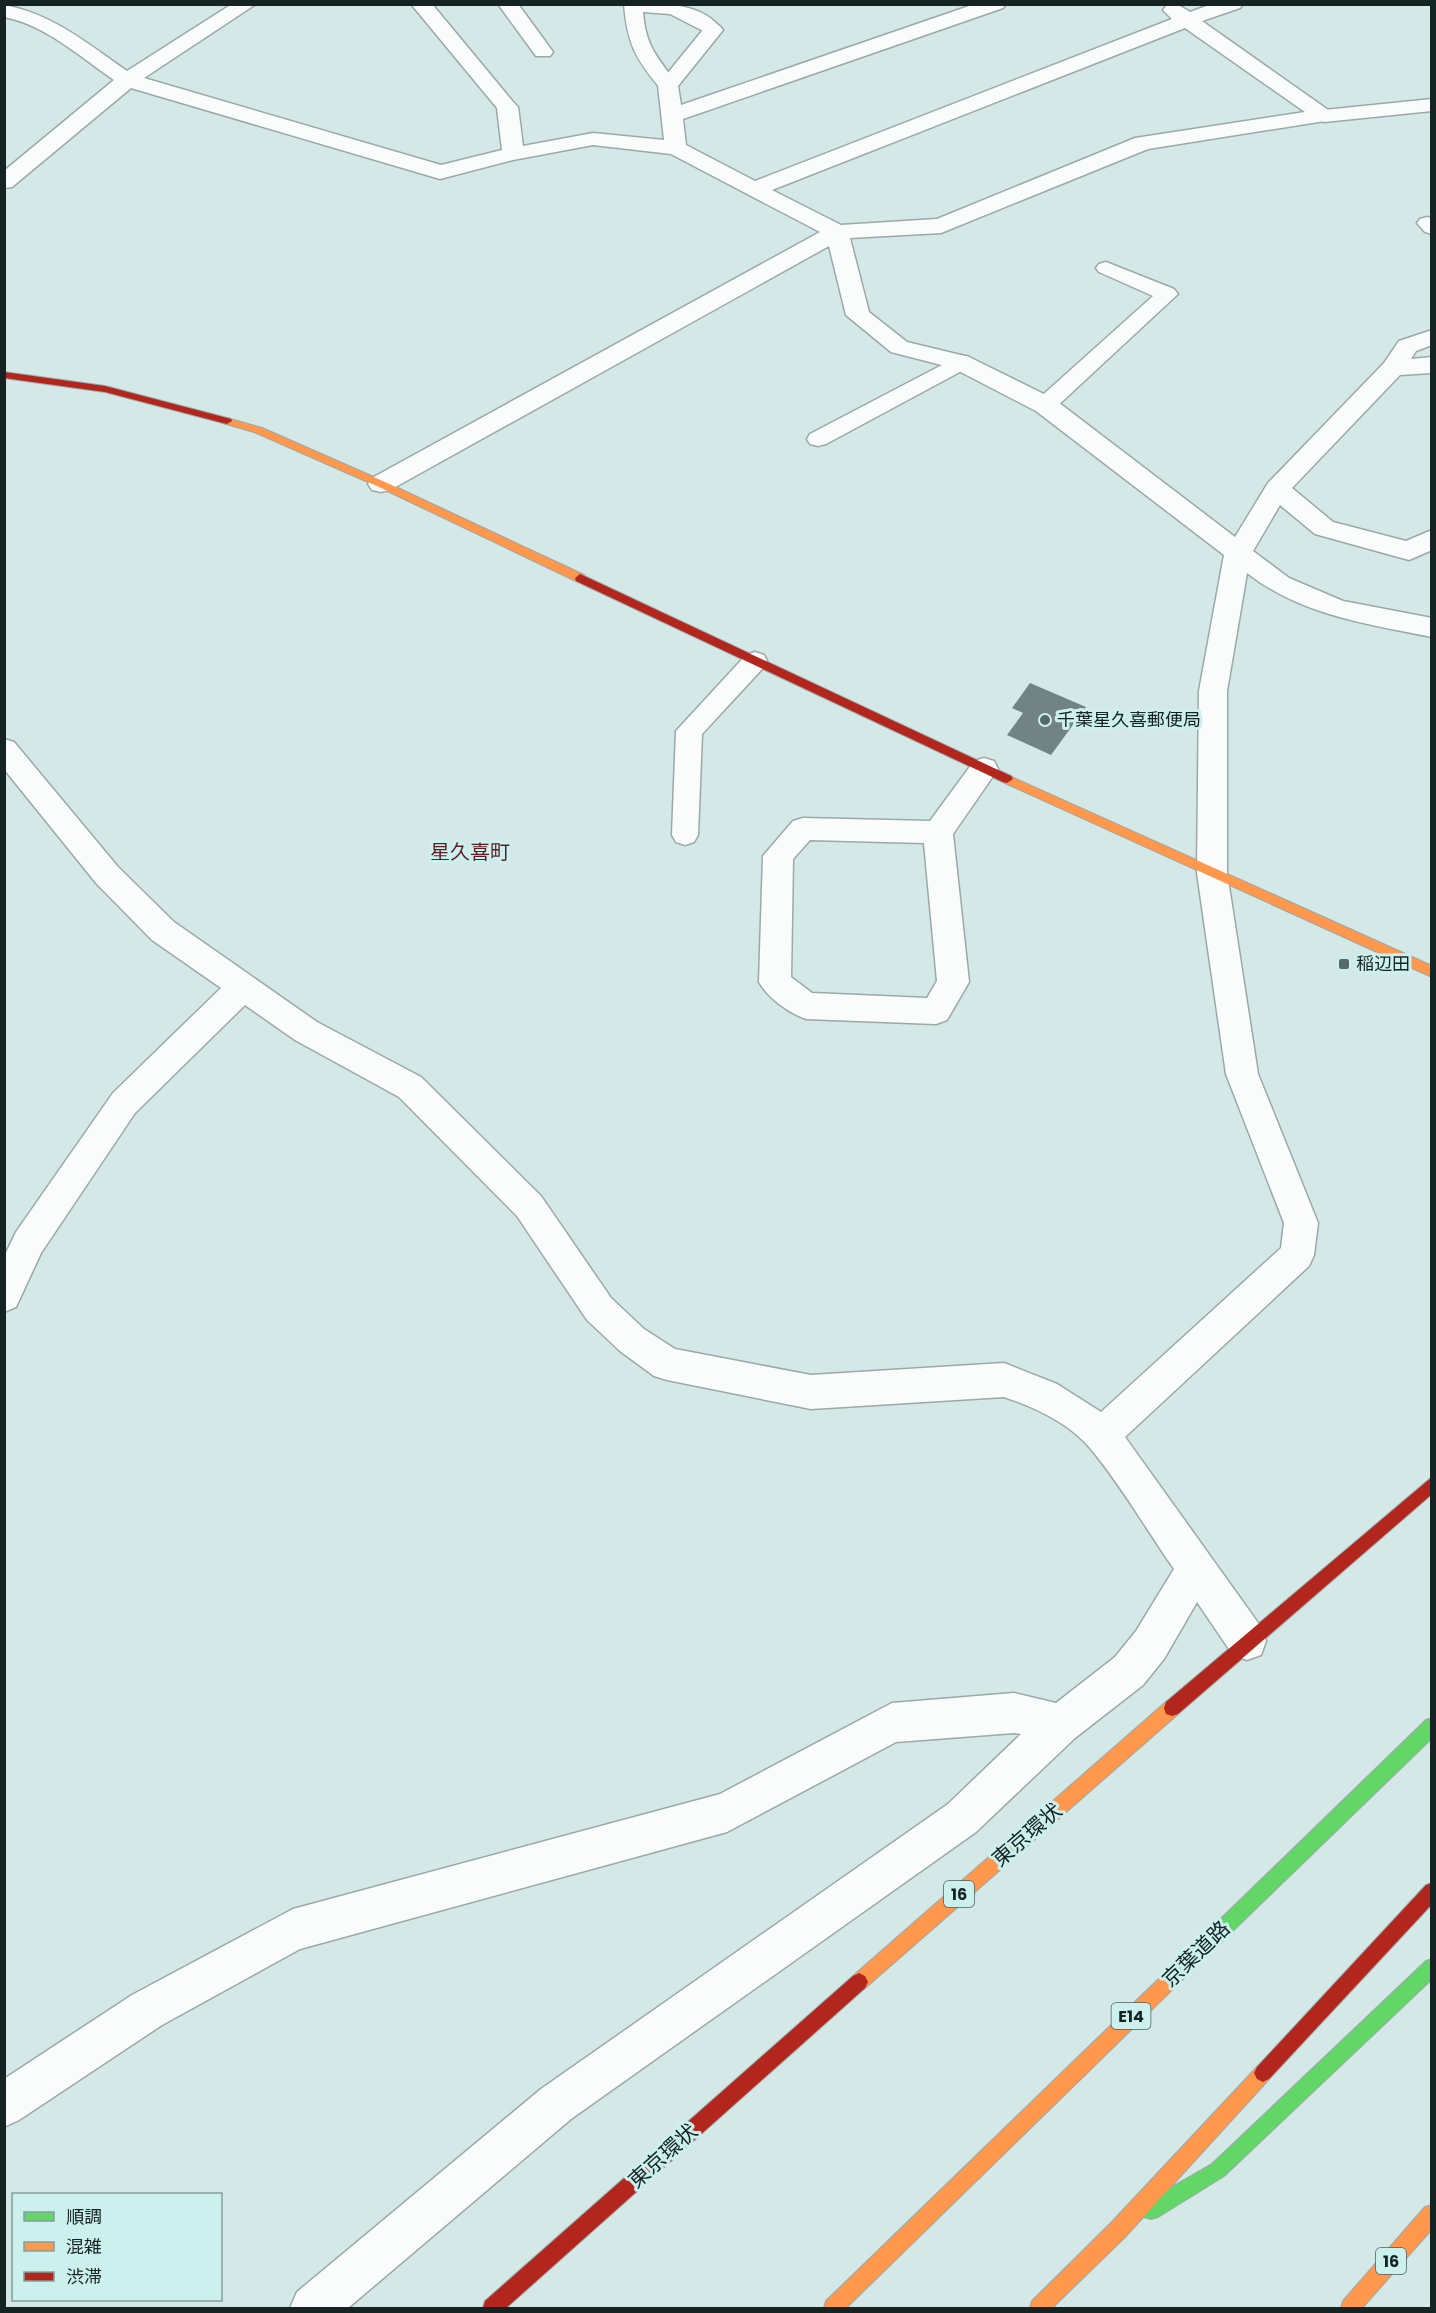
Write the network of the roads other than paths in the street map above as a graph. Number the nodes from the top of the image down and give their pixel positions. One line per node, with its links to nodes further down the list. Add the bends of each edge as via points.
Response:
1 (246, 4): 13 (street)
2 (421, 4): 19 (street, via 507,107)
3 (508, 4): 12 (street)
4 (996, 4): 9 (street)
5 (1166, 4): 10 (street)
6 (1233, 4): 10 (street)
7 (634, 5): 11 (lane, via 668,6); 14 (lane, via 635,32 648,62)
8 (5, 8): 13 (street, via 49,26)
9 (966, 10): 16 (street)
10 (1186, 20): 17 (street); 21 (street)
11 (713, 30): 14 (street)
12 (543, 52)
13 (127, 80): 19 (street, via 440,172); 20 (street)
14 (668, 85): 16 (street)
15 (1431, 105): 17 (lane)
16 (673, 115): 18 (street)
17 (1323, 116): 22 (street, via 1143,143 941,226)
18 (676, 148): 19 (street, via 593,138); 21 (street)
19 (513, 154)
20 (4, 182)
21 (754, 189): 22 (street)
22 (837, 232): 25 (street, via 858,315 899,347); 31 (street)
23 (1106, 267): 29 (lane, via 1167,294)
24 (1431, 337): 27 (street, via 1407,346)
25 (961, 362): 29 (street); 30 (lane)
26 (1431, 365): 27 (street)
27 (1393, 368): 32 (street)
28 (4, 375): 31 (main road, via 105,389 186,408 258,430)
29 (1045, 405): 34 (street)
30 (818, 439)
31 (381, 484): 36 (main road)
32 (1277, 489): 33 (street, via 1323,528 1409,551); 34 (street)
33 (1431, 539)
34 (1237, 555): 35 (street, via 1280,585 1338,609); 41 (street, via 1213,691)
35 (1431, 628)
36 (755, 661): 38 (main road); 40 (lane, via 689,731)
37 (4, 749): 43 (street, via 107,875 163,931)
38 (984, 769): 39 (street); 41 (main road)
39 (938, 832): 39 (street, via 953,982 936,1011 806,1006 775,982 778,856 803,829)
40 (685, 835)
41 (1212, 873): 42 (main road); 45 (street, via 1242,1074 1301,1223 1297,1255)
42 (1431, 972)
43 (243, 988): 44 (street, via 124,1102 28,1243); 45 (street, via 306,1031 410,1087 529,1206 599,1309 632,1340 667,1364 811,1392 1004,1380 1059,1401)
44 (4, 1296)
45 (1102, 1435): 47 (street)
46 (1431, 1484): 48 (main road, 東京環状 / 16)
47 (1194, 1568): 48 (street); 49 (street, via 1150,1645 1129,1671)
48 (1247, 1641): 57 (main road, 東京環状 / 16)
49 (1061, 1724): 53 (street, via 1014,1713 892,1723 727,1812 293,1930 147,2010); 56 (street, via 962,1818 556,2104)
50 (1431, 1726): 58 (main road, 京葉道路 / E14)
51 (1431, 1891): 55 (main road)
52 (1431, 1967): 55 (main road, via 1218,2170)
53 (4, 2105)
54 (1431, 2214): 60 (main road, 16)
55 (1118, 2230): 59 (main road)
56 (313, 2308)
57 (492, 2308)
58 (833, 2308)
59 (1039, 2308)
60 (1350, 2308)

